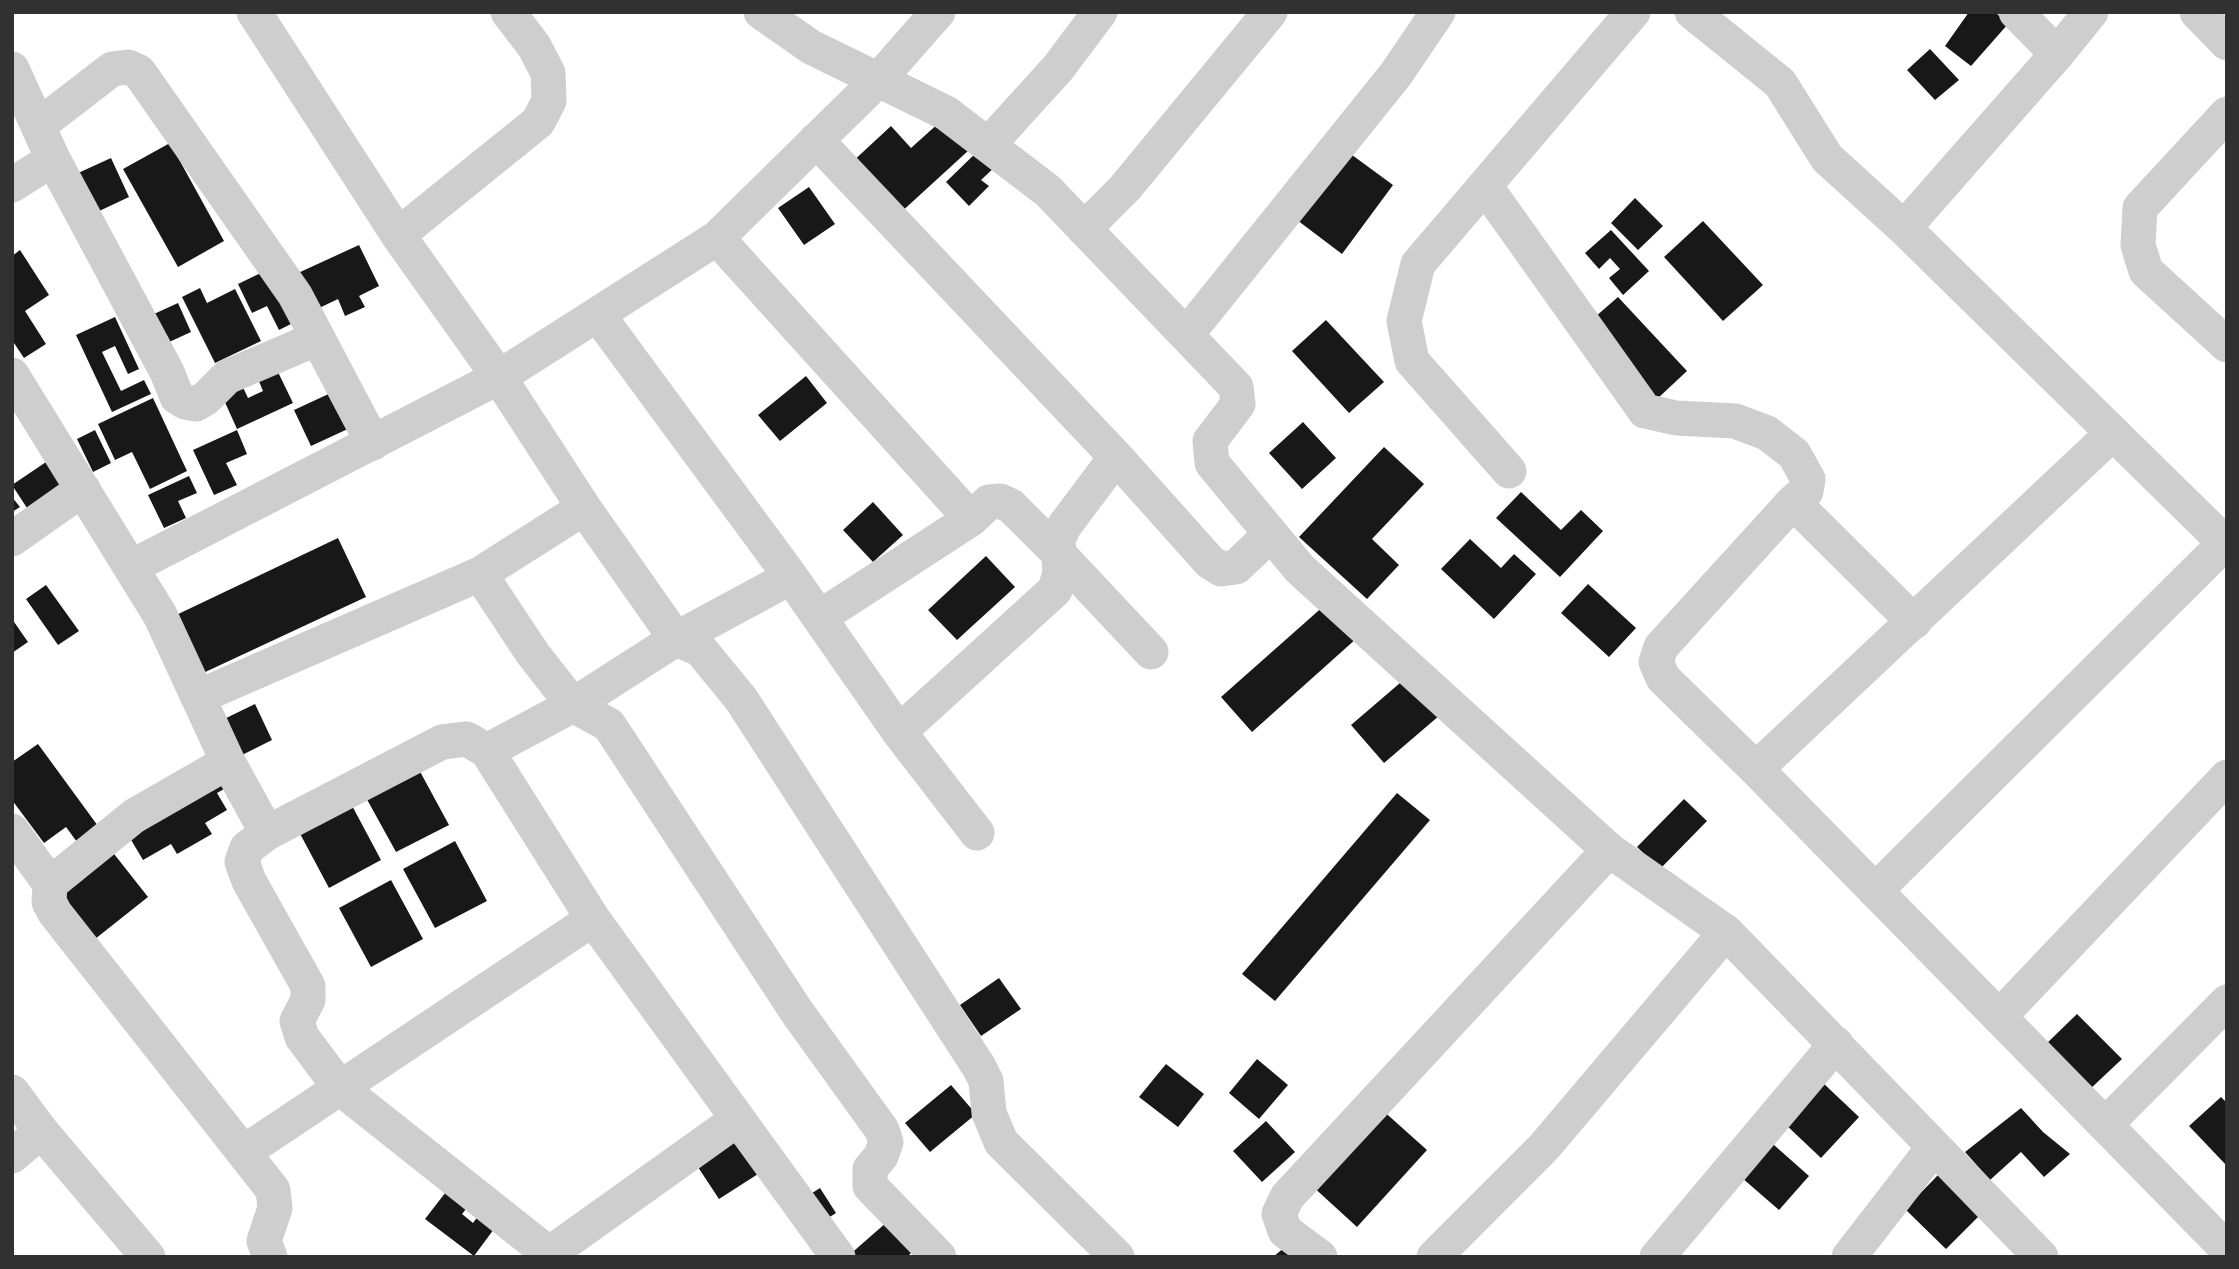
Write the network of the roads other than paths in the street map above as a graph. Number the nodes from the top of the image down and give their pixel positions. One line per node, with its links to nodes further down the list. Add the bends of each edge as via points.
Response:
1 (254, 12): 26 (street)
2 (508, 12): 26 (street, via 548,73 549,101 538,122)
3 (761, 12): 16 (street, via 811,47)
4 (938, 12): 16 (street)
5 (1100, 12): 20 (street, via 1058,68)
6 (1270, 12): 25 (street, via 1125,188)
7 (1438, 12): 29 (street, via 1396,74)
8 (1633, 12): 23 (street)
9 (1692, 12): 24 (street, via 1780,83 1828,158)
10 (2016, 12): 14 (street)
11 (2091, 12): 14 (street)
12 (2197, 12): 13 (street)
13 (2227, 43)
14 (2057, 54): 24 (street)
15 (12, 69): 18 (street)
16 (879, 79): 19 (street); 20 (street, via 946,113)
17 (2227, 114): 31 (street, via 2140,208 2138,245 2146,271)
18 (38, 126): 21 (street); 30 (street, via 112,69 128,67 139,72 295,295)
19 (816, 140): 27 (street); 36 (street)
20 (989, 144): 25 (street, via 1048,191)
21 (53, 159): 22 (street); 30 (street, via 177,397 196,404 227,377)
22 (12, 185)
23 (1485, 186): 37 (street, via 1418,264 1404,321 1412,361); 39 (street, via 1645,411 1676,418 1735,421 1767,433 1794,454 1808,479 1806,491)
24 (1904, 228): 34 (street)
25 (1084, 229): 29 (street)
26 (398, 236): 33 (street)
27 (717, 238): 28 (street); 41 (street)
28 (598, 315): 33 (street); 48 (street)
29 (1187, 334): 42 (street, via 1236,387 1238,404 1210,441 1212,463)
30 (318, 338): 35 (street)
31 (2227, 345)
32 (12, 374): 38 (street)
33 (499, 377): 35 (street); 40 (street)
34 (2113, 433): 44 (street); 50 (street)
35 (373, 443): 46 (street)
36 (1116, 457): 42 (street, via 1221,569 1236,567); 45 (street, via 1065,525)
37 (1509, 471)
38 (83, 489): 43 (street); 46 (street)
39 (1793, 502): 50 (street); 58 (street, via 1674,630 1656,662 1662,678)
40 (584, 508): 47 (street); 51 (street)
41 (971, 519): 45 (street, via 989,502 1000,501 1011,506); 49 (street)
42 (1271, 534): 63 (street, via 1300,569)
43 (12, 539)
44 (2226, 544): 65 (street)
45 (1058, 553): 52 (street); 55 (street, via 1055,590)
46 (131, 567): 53 (street, via 160,615)
47 (480, 574): 53 (street); 54 (street)
48 (791, 577): 49 (street); 51 (street)
49 (820, 617): 55 (street)
50 (1914, 622): 58 (street)
51 (677, 639): 54 (street); 85 (street, via 700,649 741,699 979,1067 1001,1142)
52 (1151, 652)
53 (198, 697): 57 (street)
54 (573, 705): 56 (street); 84 (street, via 609,725 797,1012 882,1130 886,1142 870,1169 870,1186)
55 (899, 732): 62 (street)
56 (486, 751): 61 (street, via 467,739 442,742); 66 (street)
57 (228, 762): 61 (street); 64 (street, via 134,816)
58 (1756, 769): 65 (street)
59 (2226, 778): 69 (street)
60 (12, 831): 64 (street)
61 (267, 833): 71 (street, via 247,848 242,862 307,986 308,1000 297,1021 302,1037)
62 (977, 833)
63 (1609, 850): 67 (street); 86 (street, via 1286,1197 1279,1214 1285,1231)
64 (50, 884): 77 (street, via 49,902 55,913)
65 (1875, 891): 69 (street)
66 (593, 919): 71 (street); 73 (street)
67 (1726, 932): 70 (street); 87 (street, via 1544,1147)
68 (2227, 1002): 74 (street)
69 (1999, 1017): 74 (street)
70 (1836, 1044): 76 (street); 88 (street)
71 (340, 1088): 77 (street); 81 (street)
72 (12, 1092): 75 (street)
73 (738, 1119): 81 (street); 83 (street)
74 (2105, 1125): 79 (street)
75 (41, 1131): 78 (street); 80 (street)
76 (1934, 1147): 89 (street); 90 (street)
77 (244, 1152): 82 (street, via 273,1189 275,1208 264,1241)
78 (12, 1156)
79 (2218, 1246)
80 (143, 1255)
81 (551, 1255)
82 (270, 1257)
83 (838, 1257)
84 (939, 1257)
85 (1117, 1257)
86 (1320, 1257)
87 (1434, 1257)
88 (1657, 1257)
89 (1849, 1257)
90 (2041, 1257)

